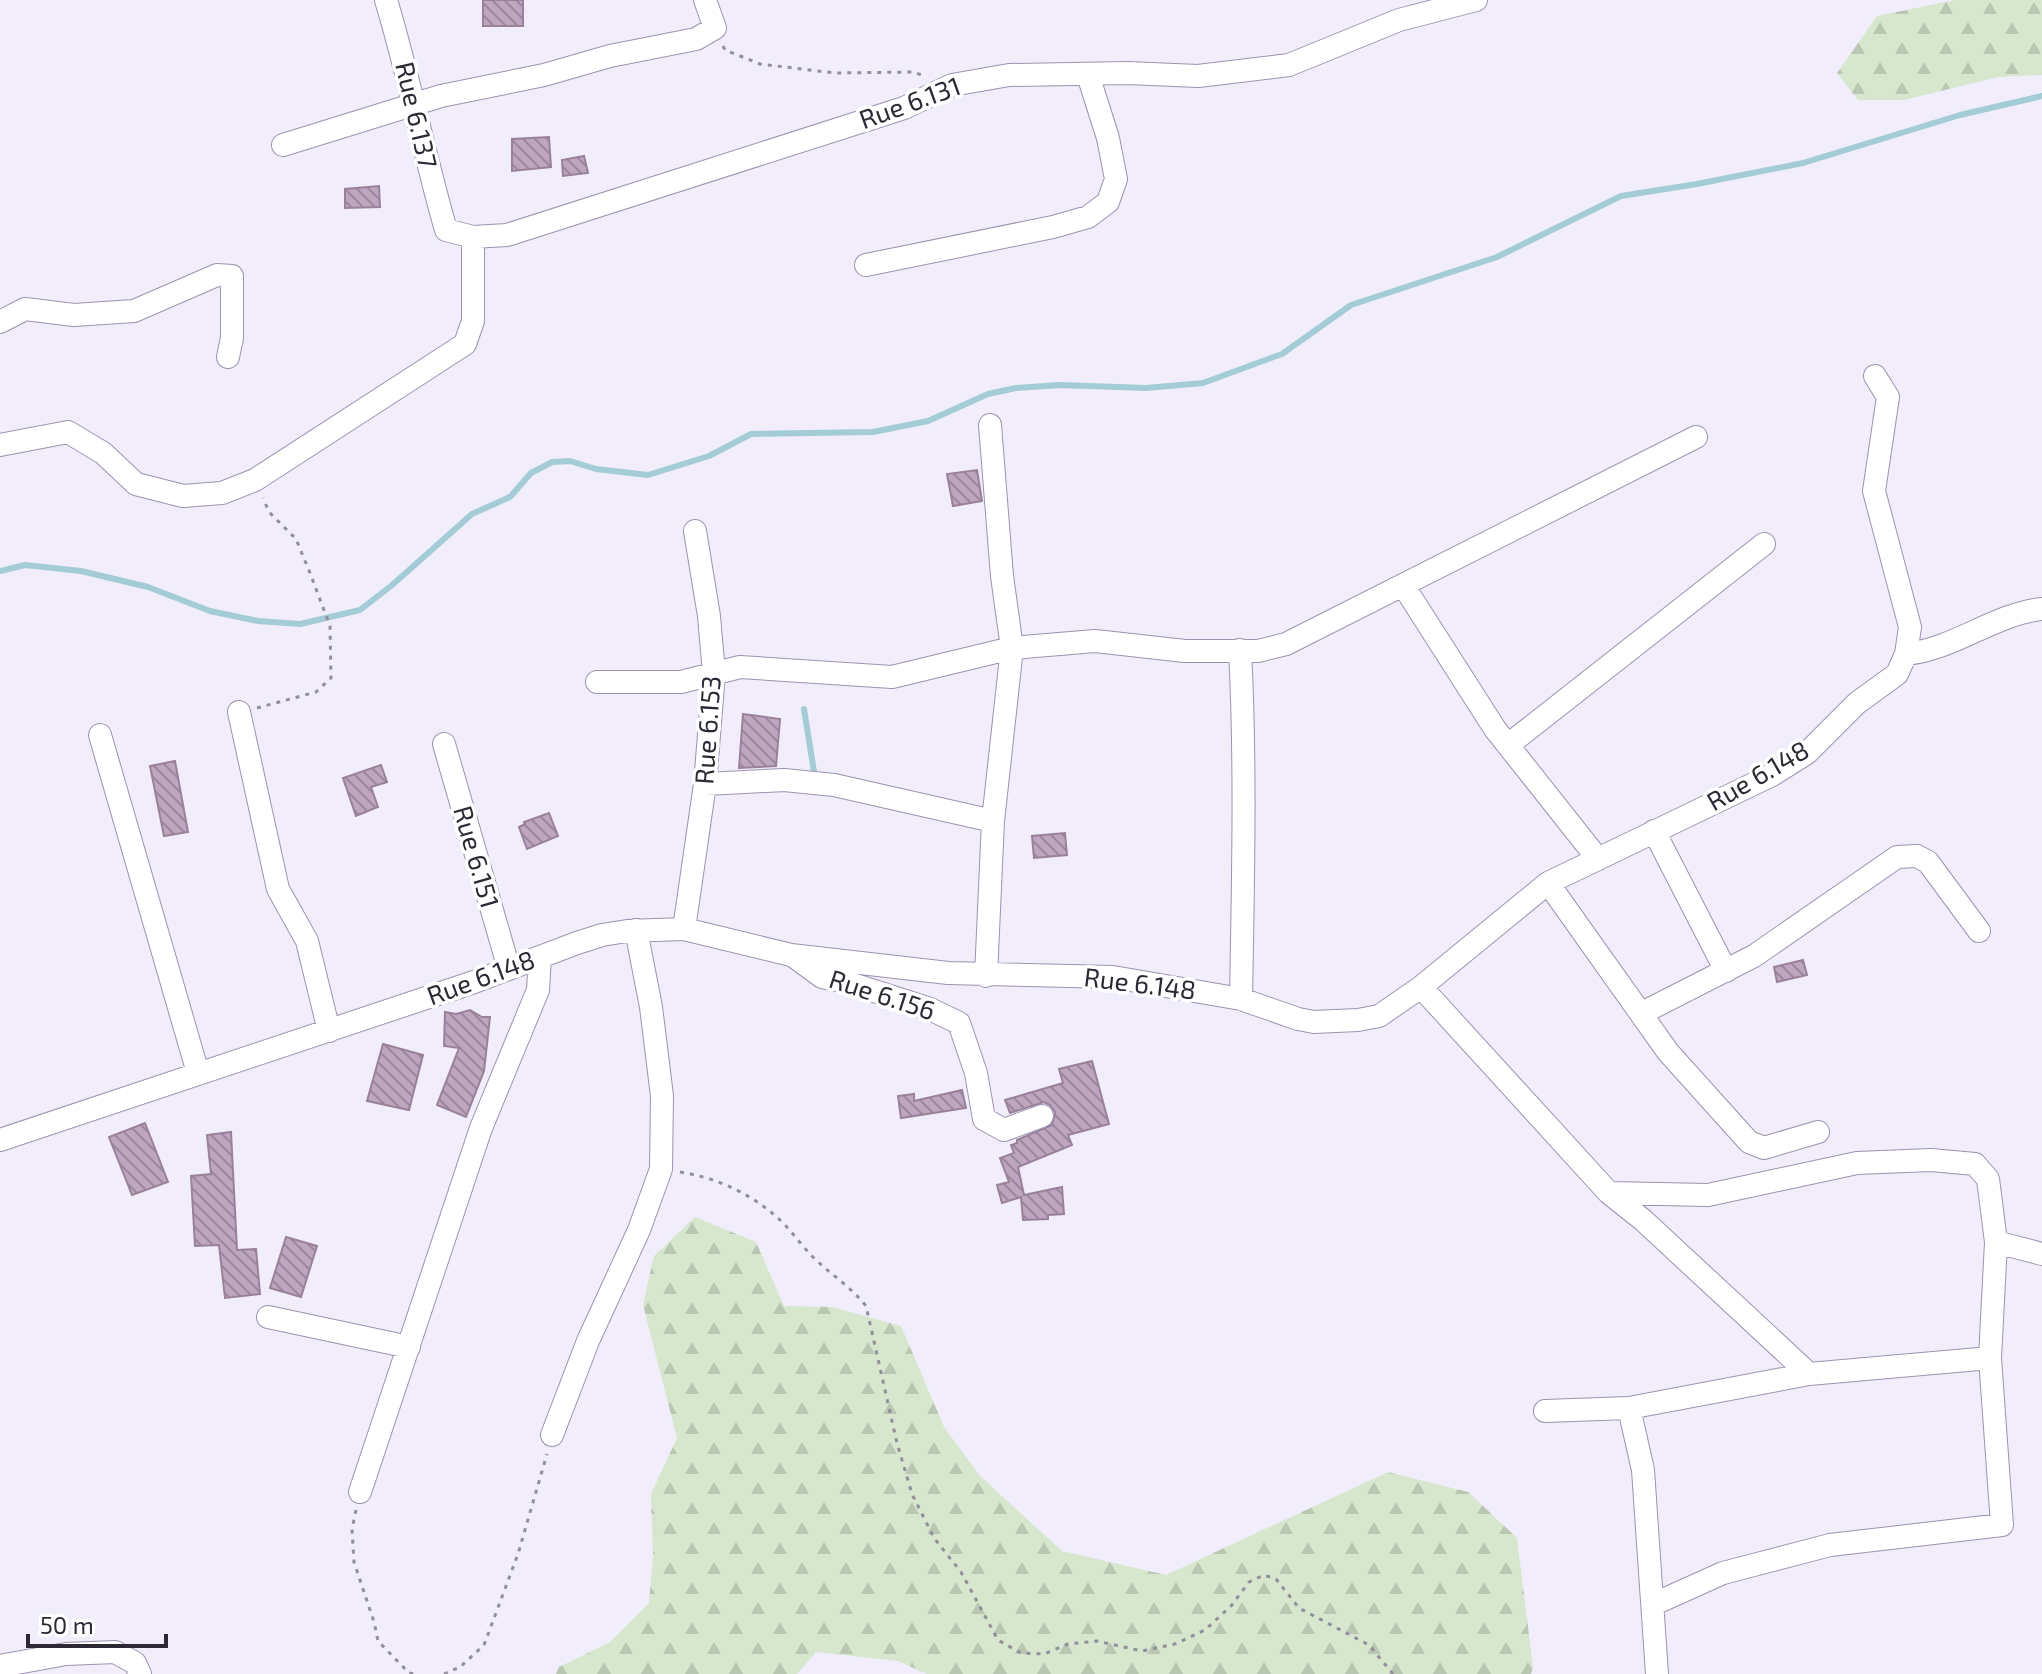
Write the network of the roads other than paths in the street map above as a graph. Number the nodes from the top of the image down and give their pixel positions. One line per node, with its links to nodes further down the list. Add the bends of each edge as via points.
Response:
1 (386, 0): 5 (street, Rue 6.137)
2 (705, 0): 5 (street, via 706,34)
3 (1476, 0): 4 (street, Rue 6.131, via 1399,20 1289,65 1198,76)
4 (1088, 75): 8 (street, Rue 6.131, via 1009,75 952,85 904,108 507,235); 9 (street, via 1116,179 1108,202 1088,217 1053,227)
5 (414, 103): 6 (street); 7 (street, Rue 6.137)
6 (283, 145)
7 (446, 230): 8 (street, Rue 6.131)
8 (473, 237): 15 (street, via 473,321 465,344 255,480 222,493 183,496 136,484 103,453 68,432)
9 (866, 265)
10 (0, 322): 11 (street, via 25,309 74,315 134,311 217,275 232,276)
11 (228, 357)
12 (1875, 376): 22 (street, via 1888,397 1874,491 1910,627)
13 (990, 425): 20 (street)
14 (1696, 437): 18 (street)
15 (0, 445)
16 (695, 531): 23 (street, Rue 6.153)
17 (1764, 544): 28 (street)
18 (1403, 585): 21 (street, via 1286,644); 28 (street)
19 (2042, 609): 22 (street, via 2020,611 1927,652)
20 (1012, 648): 21 (street, via 1095,641 1185,651); 23 (street, via 892,677 759,667); 30 (street)
21 (1240, 650): 43 (street)
22 (1906, 654): 31 (street, Rue 6.148, via 1897,674 1857,703 1807,753)
23 (714, 673): 24 (street, via 681,682); 29 (street, Rue 6.153)
24 (597, 682)
25 (239, 712): 45 (street, via 278,889 307,941)
26 (100, 735): 46 (street)
27 (444, 744): 39 (street, Rue 6.151)
28 (1508, 745): 32 (street)
29 (705, 784): 30 (street, via 784,780 834,785); 34 (street, Rue 6.153)
30 (993, 821): 41 (street)
31 (1654, 831): 32 (street, Rue 6.148); 40 (street)
32 (1598, 859): 33 (street, Rue 6.148)
33 (1548, 883): 42 (street, Rue 6.148); 44 (street)
34 (684, 929): 35 (street, Rue 6.148); 37 (street, Rue 6.148)
35 (636, 930): 38 (street, Rue 6.148, via 602,935); 59 (street, via 662,1096 661,1169)
36 (1979, 931): 40 (street, via 1928,862 1907,855)
37 (791, 955): 41 (street, Rue 6.148); 47 (street, Rue 6.156, via 822,977 916,1004 959,1023 984,1119 1004,1130)
38 (540, 957): 39 (street, Rue 6.148); 54 (street, via 538,990 481,1128)
39 (509, 969): 45 (street, Rue 6.148)
40 (1726, 971): 44 (street)
41 (986, 976): 43 (street, Rue 6.148, via 1113,977)
42 (1421, 987): 43 (street, Rue 6.148, via 1379,1016 1358,1020 1314,1022); 50 (street)
43 (1241, 999)
44 (1642, 1013): 48 (street, via 1668,1052 1749,1142 1764,1148)
45 (329, 1031): 46 (street, Rue 6.148)
46 (198, 1073): 49 (street, Rue 6.148)
47 (1042, 1116)
48 (1818, 1132)
49 (0, 1140)
50 (1609, 1193): 51 (street, via 1708,1195 1857,1163 1975,1164 1988,1179); 56 (street)
51 (1996, 1242): 52 (street); 55 (street)
52 (2042, 1254)
53 (268, 1317): 54 (street)
54 (409, 1347): 60 (street)
55 (1990, 1358): 56 (street); 61 (street, via 2002,1525 1830,1545 1723,1573)
56 (1809, 1374): 57 (street)
57 (1629, 1408): 58 (street); 61 (street, via 1643,1470)
58 (1545, 1411)
59 (552, 1435)
60 (360, 1492)
61 (1654, 1604): 64 (street)
62 (0, 1666): 63 (street, via 115,1652 135,1663)
63 (140, 1674)
64 (1657, 1674)

